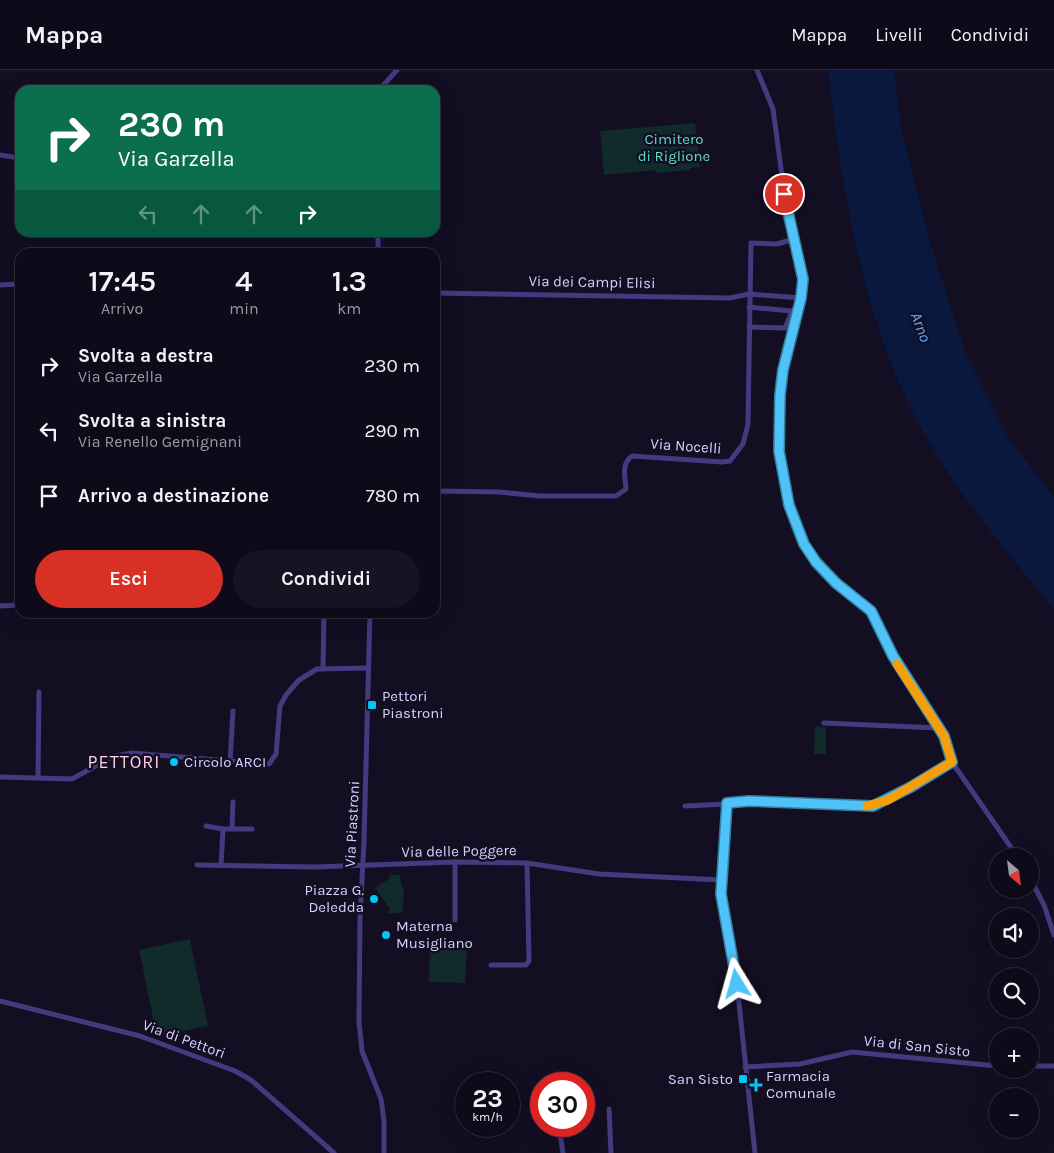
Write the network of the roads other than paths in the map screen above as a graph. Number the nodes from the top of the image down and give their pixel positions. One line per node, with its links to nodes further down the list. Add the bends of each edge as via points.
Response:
1 (397, 70): 3 (street)
2 (756, 70): 6 (street, via 773,109 786,206)
3 (384, 85)
4 (0, 155): 5 (street)
5 (15, 157)
6 (794, 238): 10 (street, Via Nocelli, via 778,244 750,243); 11 (street, via 803,279)
7 (15, 284): 8 (street)
8 (0, 285)
9 (440, 292): 10 (street, Via dei Campi Elisi, via 730,298)
10 (748, 294): 11 (street, Via dei Campi Elisi); 12 (street, Via Nocelli)
11 (801, 301): 13 (street); 25 (street, via 783,370 780,395 779,451 789,505 808,550 825,572 871,611 893,656)
12 (749, 308): 13 (street); 14 (street, Via Nocelli)
13 (792, 311): 14 (street, via 785,328)
14 (749, 327): 15 (street, Via Nocelli, via 747,431 743,444 730,461 632,456 624,468 626,488 616,496)
15 (440, 491)
16 (15, 605): 17 (street)
17 (0, 606)
18 (324, 618): 20 (street)
19 (370, 618): 21 (street, Via Piastroni)
20 (323, 668): 21 (street); 26 (street, via 306,674 282,702 272,762 264,765)
21 (368, 668): 42 (street, Via Piastroni)
22 (39, 692): 29 (street)
23 (233, 711): 26 (street)
24 (824, 723): 25 (street)
25 (938, 728): 27 (street)
26 (230, 762): 29 (street, via 131,753 112,758 72,778)
27 (952, 762): 31 (street, via 873,806 749,801); 37 (street)
28 (0, 777): 29 (street)
29 (38, 778)
30 (233, 802): 34 (street)
31 (726, 804): 32 (street); 43 (street)
32 (685, 806)
33 (206, 826): 35 (street)
34 (232, 828): 35 (street); 36 (street)
35 (222, 829): 41 (street)
36 (252, 829)
37 (1011, 848)
38 (454, 862): 39 (street, Via delle Poggere); 42 (street, Via delle Poggere); 45 (street)
39 (527, 863): 43 (street, Via delle Poggere, via 599,874); 47 (street, via 528,964)
40 (197, 865): 41 (street, Via delle Poggere)
41 (221, 865): 42 (street, Via delle Poggere)
42 (363, 865): 56 (street, Via Piastroni, via 359,945 360,1039 363,1056 381,1099)
43 (721, 880): 52 (street)
44 (1039, 896): 46 (street)
45 (455, 920)
46 (1054, 935)
47 (491, 965)
48 (0, 1001): 55 (street, Via di Pettori, via 140,1036 234,1071 251,1080)
49 (989, 1065): 52 (street, Via di San Sisto, via 852,1052 800,1064)
50 (1039, 1066): 51 (street)
51 (1054, 1066)
52 (745, 1067): 59 (street)
53 (610, 1109): 58 (street)
54 (561, 1137): 57 (street)
55 (334, 1153)
56 (384, 1153)
57 (563, 1153)
58 (611, 1153)
59 (755, 1153)

